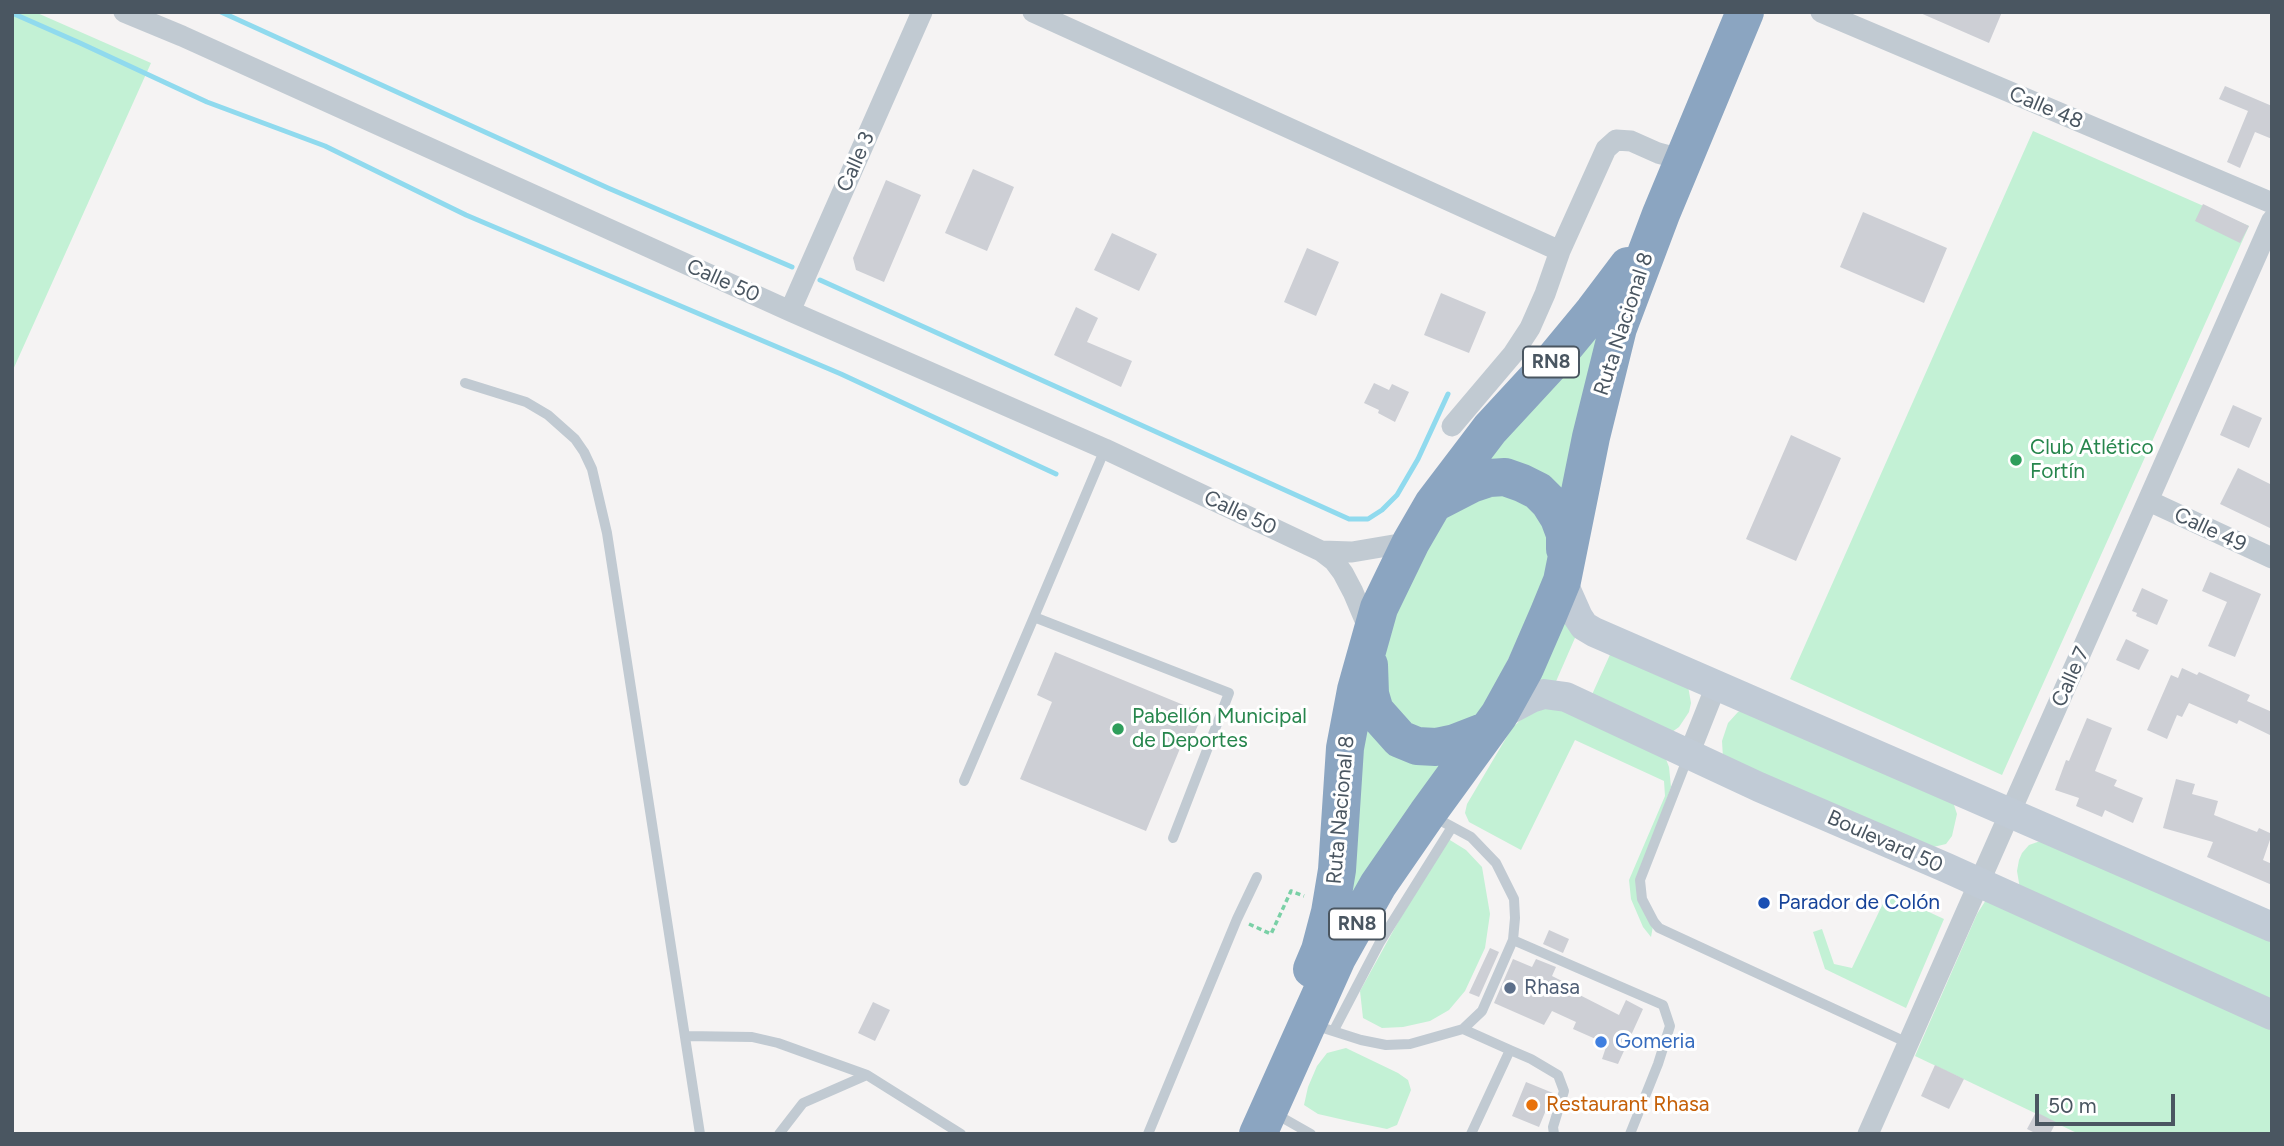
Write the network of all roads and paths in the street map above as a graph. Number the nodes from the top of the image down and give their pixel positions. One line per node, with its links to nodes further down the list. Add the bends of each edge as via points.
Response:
1 (124, 12): 11 (street, Calle 50)
2 (922, 12): 11 (street, Calle 3)
3 (1032, 12): 10 (street)
4 (1745, 12): 6 (highway, Ruta Nacional 8 / RN8)
5 (1821, 12): 7 (street, Calle 48)
6 (1684, 160): 8 (highway, Ruta Nacional 8 / RN8); 10 (street, via 1616,140 1606,149)
7 (2272, 203)
8 (1661, 214): 16 (highway, Ruta Nacional 8 / RN8, via 1594,311 1490,429); 20 (highway, Ruta Nacional 8 / RN8, via 1608,363)
9 (2272, 220): 15 (street, Calle 7)
10 (1560, 251): 13 (street, via 1530,328)
11 (790, 311): 14 (street, Calle 50)
12 (465, 383): 37 (lane, via 526,402 548,415 575,439 592,469 607,533)
13 (1452, 426)
14 (1105, 449): 18 (street, Calle 50); 21 (lane)
15 (2149, 502): 19 (street, Calle 49); 27 (street, Calle 7)
16 (1433, 504): 17 (highway, Ruta Nacional 8 / RN8); 20 (highway, Ruta Nacional 8 / RN8, via 1489,478 1522,482 1543,496 1559,518 1565,534)
17 (1411, 542): 18 (street, Calle 50, via 1352,552); 22 (highway, Ruta Nacional 8 / RN8)
18 (1321, 551): 22 (street, Calle 50, via 1342,573)
19 (2272, 558)
20 (1563, 570): 23 (main road, via 1573,607 1584,626); 24 (highway, Ruta Nacional 8 / RN8, via 1525,668)
21 (1034, 617): 26 (lane); 29 (lane, via 1229,693)
22 (1370, 637): 24 (highway, Ruta Nacional 8 / RN8, via 1370,694 1376,711 1400,739 1436,747 1455,743); 41 (highway, Ruta Nacional 8 / RN8, via 1345,748 1330,912)
23 (1716, 686): 25 (street); 27 (main road)
24 (1492, 723): 25 (main road, Boulevard 50, via 1531,698 1555,694); 28 (highway, Ruta Nacional 8 / RN8)
25 (1689, 754): 31 (main road, Boulevard 50); 38 (lane, via 1640,880 1642,899 1654,922)
26 (964, 781)
27 (2011, 814): 31 (street, Calle 7); 32 (main road)
28 (1439, 820): 33 (lane, via 1471,837 1496,863 1514,899); 35 (highway, Ruta Nacional 8 / RN8, via 1378,885 1337,958)
29 (1172, 838)
30 (1257, 877): 45 (lane)
31 (1979, 883): 34 (main road, Boulevard 50); 38 (street, Calle 7)
32 (2272, 927)
33 (1513, 940): 36 (lane, via 1482,1012); 49 (lane, via 1663,1005 1670,1026)
34 (2272, 1015)
35 (1321, 1027): 36 (lane, via 1386,1045 1410,1044); 41 (highway, Ruta Nacional 8 / RN8)
36 (1463, 1028): 39 (lane)
37 (685, 1036): 40 (lane, via 752,1037); 42 (lane)
38 (1908, 1043): 50 (street, Calle 7)
39 (1510, 1050): 47 (lane); 48 (lane, via 1558,1075 1564,1091)
40 (867, 1074): 43 (lane, via 803,1103); 44 (lane)
41 (1255, 1126): 46 (lane)
42 (700, 1134)
43 (779, 1134)
44 (961, 1134)
45 (1149, 1134)
46 (1311, 1134)
47 (1471, 1134)
48 (1554, 1134)
49 (1629, 1134)
50 (1868, 1134)

